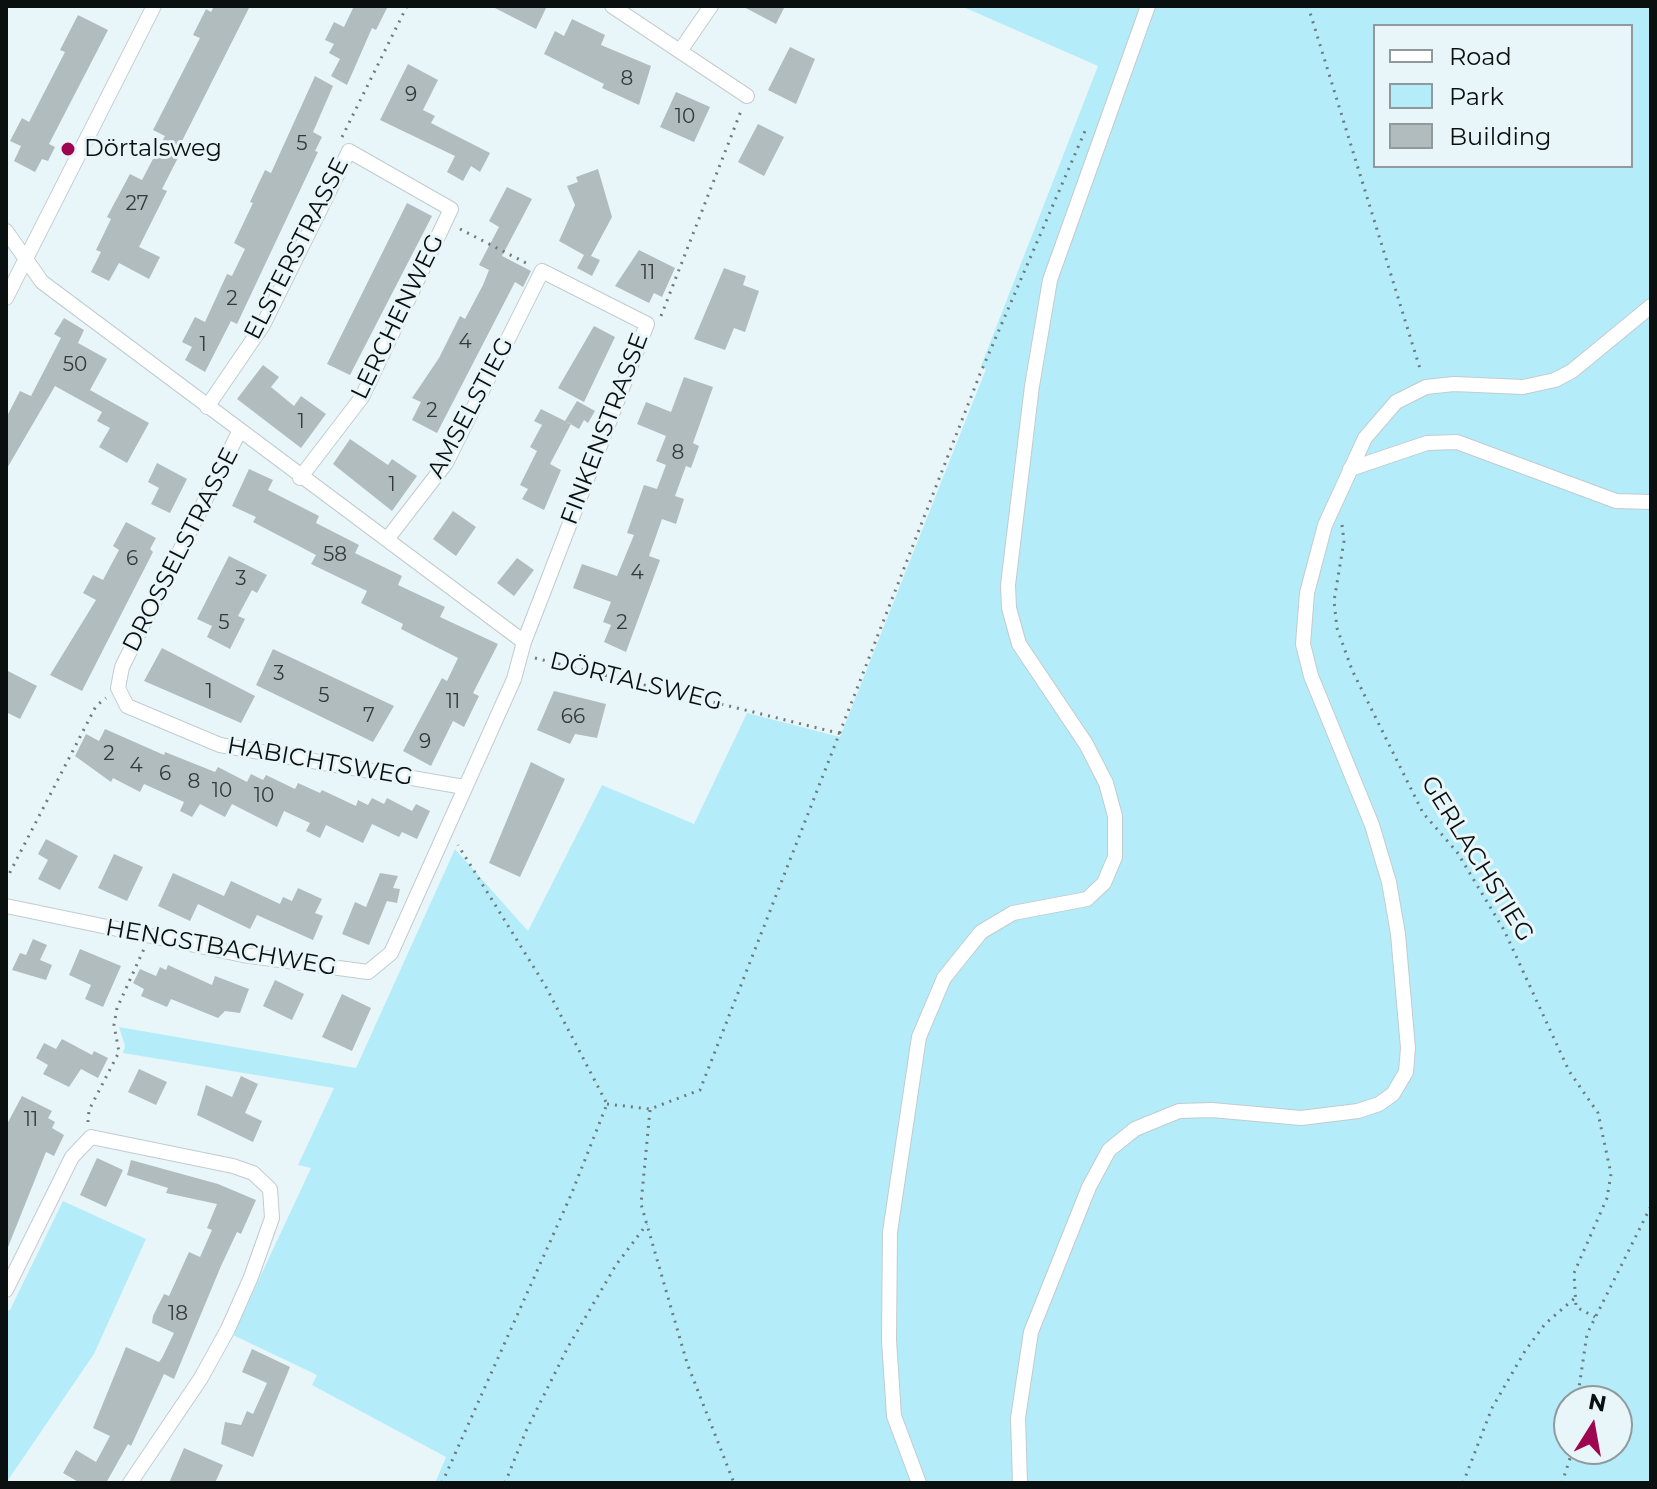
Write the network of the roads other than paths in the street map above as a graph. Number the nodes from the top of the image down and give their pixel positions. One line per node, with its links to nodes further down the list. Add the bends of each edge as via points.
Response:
1 (154, 6): 9 (street)
2 (612, 6): 5 (street)
3 (711, 6): 5 (street)
4 (1148, 6): 25 (street, via 1050,280 1008,585 1019,644 1106,783 1116,829 1115,857 1104,883 1087,899 1013,913 981,932 944,978 919,1037 890,1232 889,1340 896,1426)
5 (680, 51): 6 (street)
6 (747, 96)
7 (349, 151): 13 (street, ELSTERSTRASSE, via 263,325); 16 (street, LERCHENWEG, via 451,209 362,397)
8 (6, 231): 9 (street, DÖRTALSWEG)
9 (25, 261): 11 (street); 13 (street, DÖRTALSWEG, via 42,282)
10 (542, 271): 18 (street, AMSELSTIEG, via 446,463); 19 (street, FINKENSTRASSE, via 647,324)
11 (6, 298)
12 (1651, 306): 15 (street, via 1555,380 1506,388 1445,384 1396,402 1374,424)
13 (207, 407): 14 (street, DÖRTALSWEG)
14 (239, 432): 16 (street, DÖRTALSWEG); 20 (street, DROSSELSTRASSE, via 122,667)
15 (1350, 469): 17 (street, via 1427,443 1457,442 1616,501); 26 (street, via 1314,562 1303,644 1389,882 1398,934 1406,1072 1393,1094 1372,1108 1301,1118 1179,1111 1135,1129 1109,1150 1031,1332 1018,1418)
16 (300, 478): 18 (street, DÖRTALSWEG)
17 (1651, 502)
18 (388, 538): 19 (street, DÖRTALSWEG)
19 (524, 642): 21 (street, via 514,679)
20 (118, 688): 21 (street, HABICHTSWEG, via 127,706 220,745)
21 (464, 787): 22 (street, HENGSTBACHWEG, via 391,953 368,972 149,938)
22 (6, 906)
23 (6, 1290): 24 (street, via 72,1157 87,1139 113,1138 242,1168 266,1183 274,1204 228,1329)
24 (130, 1483)
25 (919, 1483)
26 (1020, 1483)

